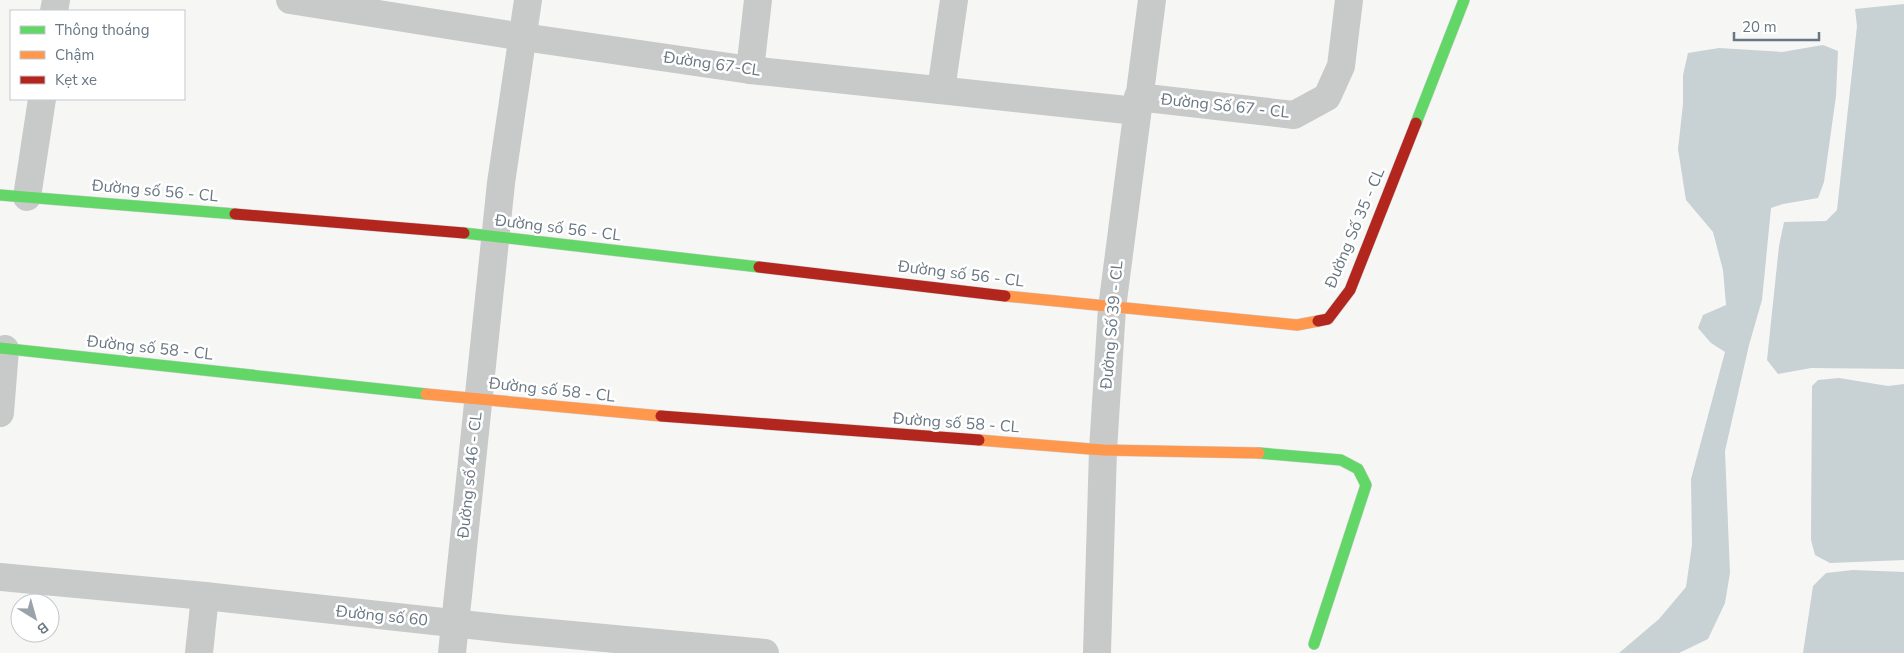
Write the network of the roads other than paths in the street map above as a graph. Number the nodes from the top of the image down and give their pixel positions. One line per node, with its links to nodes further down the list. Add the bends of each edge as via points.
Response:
1 (290, 0): 8 (street, Đường 67-CL)
2 (528, 0): 8 (street, Đường số 46 - CL)
3 (758, 0): 9 (street)
4 (954, 0): 10 (street)
5 (1152, 0): 12 (street, Đường Số 39 - CL)
6 (1350, 0): 12 (street, Đường Số 67 - CL, via 1341,66 1328,97 1294,115)
7 (1464, 0): 16 (street, Đường Số 35 - CL, via 1350,290 1328,319 1297,325)
8 (523, 37): 9 (street, Đường 67-CL); 15 (street, Đường số 46 - CL)
9 (750, 70): 10 (street, Đường 67-CL)
10 (941, 90): 12 (street, Đường 67-CL)
11 (42, 100): 14 (street)
12 (1137, 104): 16 (street, Đường Số 39 - CL)
13 (0, 195): 14 (street, Đường số 56 - CL)
14 (27, 197): 15 (street, Đường số 56 - CL)
15 (495, 236): 16 (street, Đường số 56 - CL); 18 (street, Đường số 46 - CL)
16 (1112, 308): 20 (street, Đường Số 39 - CL)
17 (3, 348): 18 (street, Đường số 58 - CL); 19 (street)
18 (478, 399): 20 (street, Đường số 58 - CL); 23 (street, Đường số 46 - CL)
19 (0, 413)
20 (1102, 450): 24 (street, Đường số 58 - CL, via 1261,453 1341,460 1358,469 1366,485); 29 (street, Đường Số 39 - CL)
21 (0, 577): 22 (street, Đường số 60)
22 (205, 596): 23 (street, Đường số 60); 26 (street)
23 (456, 624): 25 (street, Đường số 60); 27 (street, Đường số 46 - CL)
24 (1314, 644)
25 (692, 649): 28 (street, Đường số 60)
26 (199, 653)
27 (452, 653)
28 (765, 653)
29 (1097, 653)

